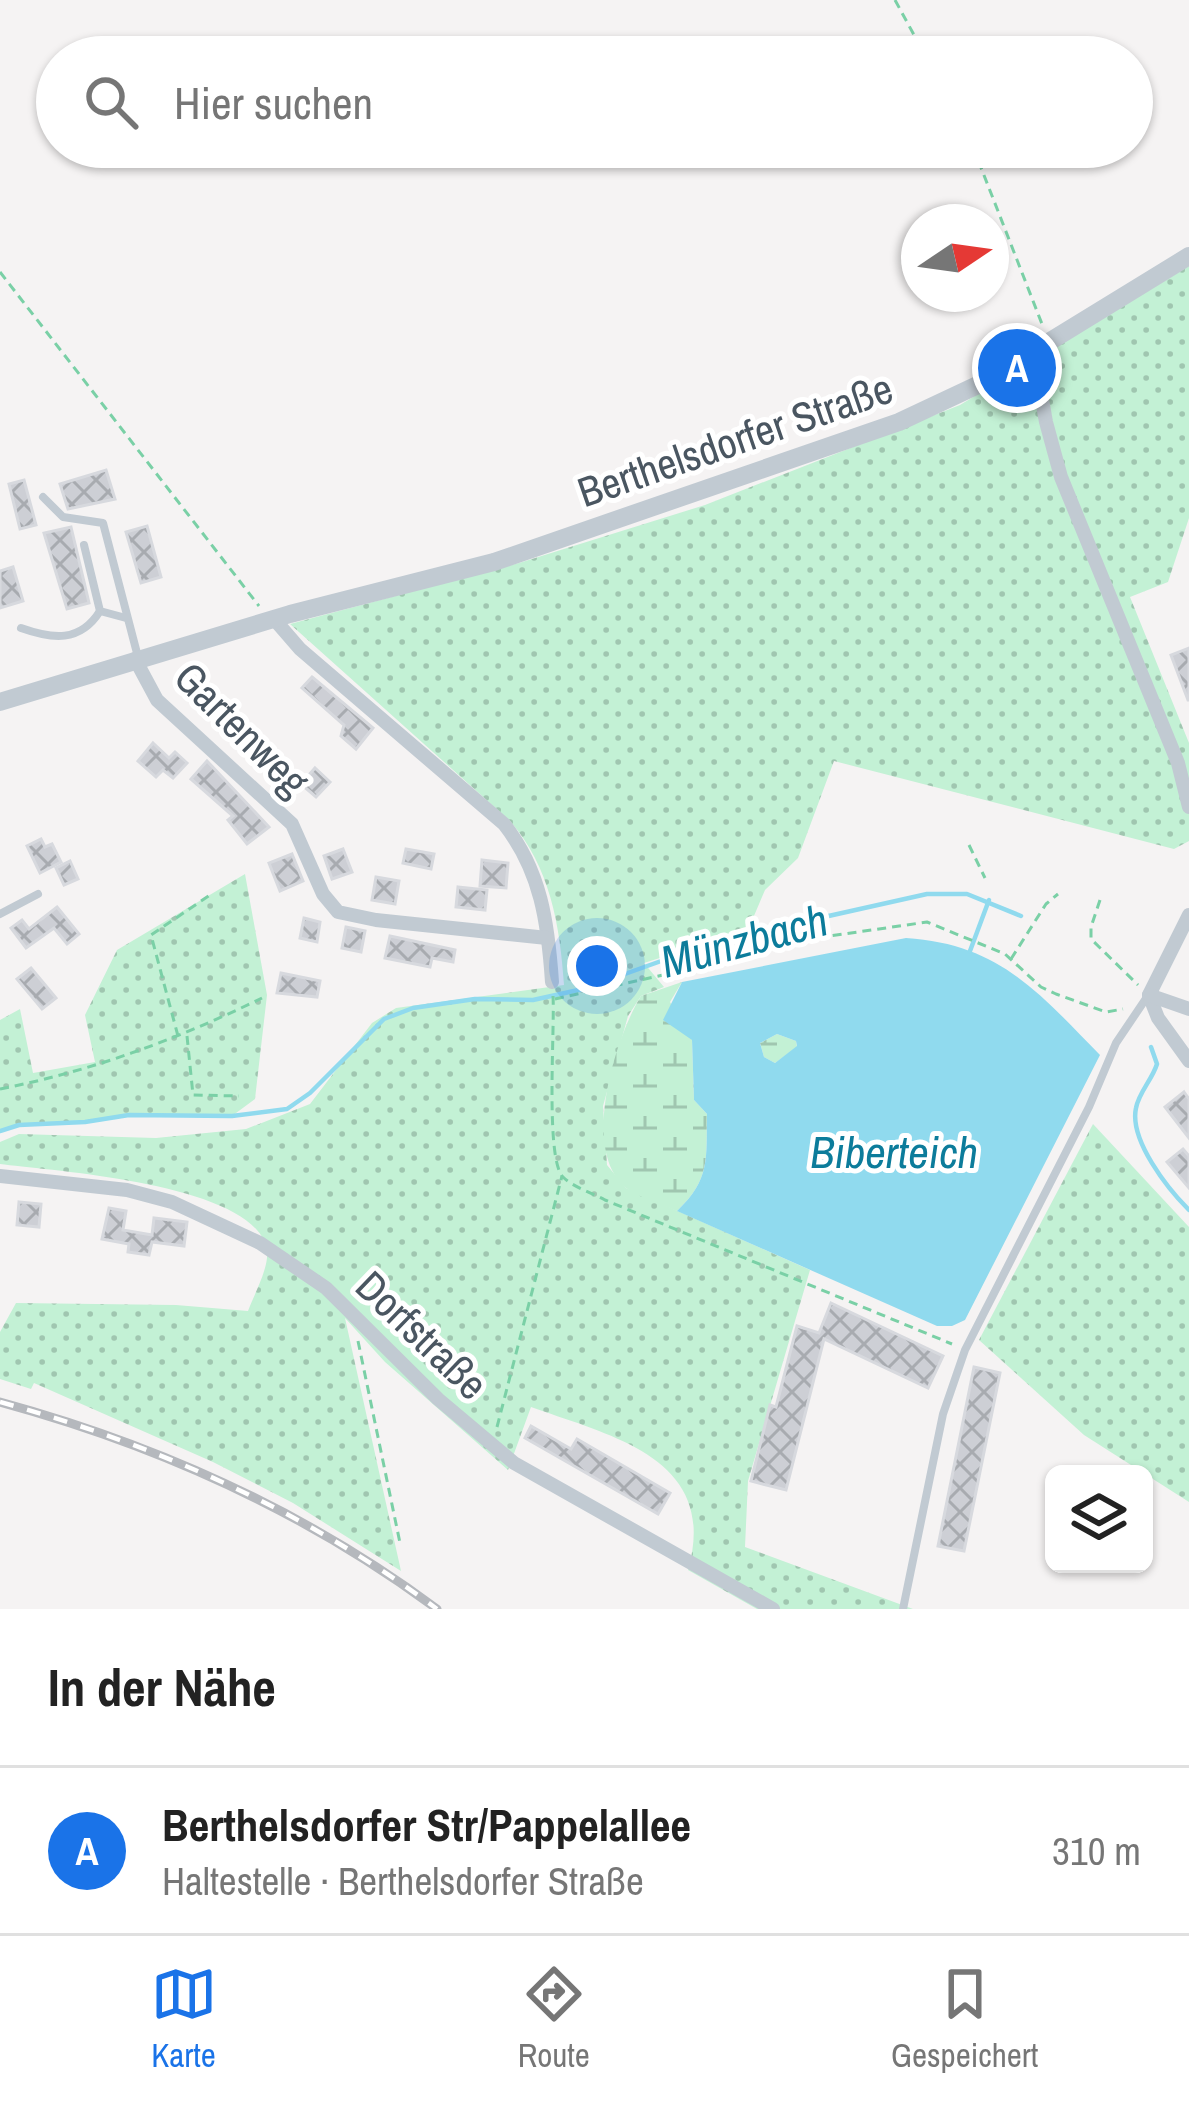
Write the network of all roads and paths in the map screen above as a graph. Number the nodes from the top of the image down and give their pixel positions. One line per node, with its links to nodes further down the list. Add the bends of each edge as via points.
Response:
1 (895, 0): 2 (path)
2 (915, 36)
3 (980, 168): 6 (path)
4 (1189, 256): 6 (street, Berthelsdorfer Straße)
5 (0, 272): 11 (path)
6 (1041, 344): 11 (street, Berthelsdorfer Straße, via 982,383 878,430 494,562); 15 (street, via 1046,422 1061,477)
7 (43, 497): 10 (lane, via 63,517 103,524)
8 (84, 545): 9 (lane)
9 (100, 611): 10 (lane); 12 (lane, via 91,626 53,639)
10 (128, 618): 13 (lane)
11 (274, 619): 13 (street, Berthelsdorfer Straße); 24 (street, via 504,824 536,875)
12 (20, 628)
13 (136, 659): 14 (street, Berthelsdorfer Straße); 24 (street, Gartenweg, via 157,700 292,824 338,912)
14 (0, 702)
15 (1189, 807)
16 (969, 845): 17 (path)
17 (985, 878)
18 (38, 894): 22 (lane)
19 (1058, 894): 25 (path)
20 (210, 895): 31 (path, via 151,935)
21 (1100, 900): 28 (path, via 1091,938)
22 (0, 914)
23 (1189, 915): 28 (street)
24 (547, 938): 26 (street)
25 (1011, 960): 28 (path, via 1041,987 1106,1012); 36 (path, via 926,922 906,922 553,1000 550,1133)
26 (551, 982)
27 (262, 998): 30 (path)
28 (1145, 1000): 29 (street); 32 (street); 38 (lane)
29 (1189, 1009)
30 (187, 1034): 31 (path); 34 (path, via 193,1095)
31 (178, 1037): 33 (path)
32 (1189, 1061)
33 (0, 1089)
34 (239, 1096)
35 (0, 1176): 37 (street, Dorfstraße, via 172,1202 278,1253)
36 (562, 1176): 38 (path); 39 (path)
37 (355, 1316): 39 (street, Dorfstraße); 40 (path)
38 (965, 1350): 42 (lane, via 943,1414)
39 (493, 1446): 41 (street, Dorfstraße, via 554,1489)
40 (400, 1544)
41 (773, 1609)
42 (903, 1609)

